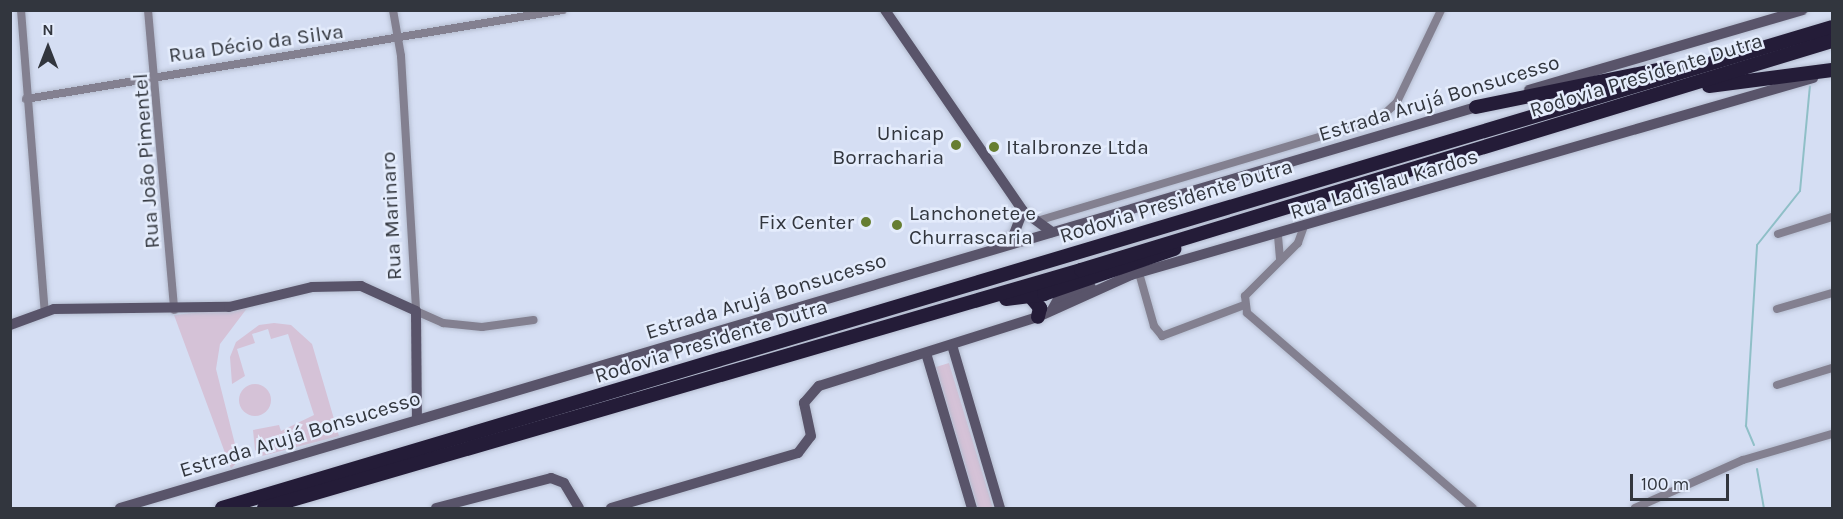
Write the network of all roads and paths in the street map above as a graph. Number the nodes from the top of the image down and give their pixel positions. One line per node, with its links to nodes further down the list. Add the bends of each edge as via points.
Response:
1 (21, 10): 15 (street)
2 (148, 10): 13 (street, Rua João Pimentel)
3 (393, 10): 9 (street, Rua Marinaro)
4 (563, 10): 9 (street, Rua Décio da Silva)
5 (885, 10): 17 (street)
6 (1441, 10): 19 (street, via 1393,109 1379,119)
7 (1803, 10): 16 (street, Estrada Arujá Bonsucesso)
8 (1833, 27): 11 (highway, Rodovia Presidente Dutra)
9 (398, 40): 13 (street, Rua Décio da Silva); 35 (street, Rua Marinaro)
10 (1833, 41): 14 (highway, Rodovia Presidente Dutra)
11 (1706, 64): 16 (highway); 47 (highway, Rodovia Presidente Dutra)
12 (1833, 71): 14 (highway); 20 (street, Rua Ladislau Kardos)
13 (158, 76): 15 (street, Rua Décio da Silva); 34 (street, Rua João Pimentel)
14 (1659, 92): 21 (highway, Rodovia Presidente Dutra)
15 (26, 99): 36 (street)
16 (1476, 107): 22 (street, Estrada Arujá Bonsucesso)
17 (1023, 211): 19 (street); 25 (street, via 1014,234)
18 (1833, 217): 23 (street)
19 (1032, 220): 22 (street)
20 (1303, 229): 24 (street, Rua Ladislau Kardos); 27 (street, via 1298,243)
21 (1211, 231): 26 (highway); 31 (highway, Rodovia Presidente Dutra)
22 (1052, 232): 25 (street, Estrada Arujá Bonsucesso)
23 (1778, 234)
24 (1278, 236): 27 (street); 28 (street, Rua Ladislau Kardos)
25 (1000, 246): 44 (street, Estrada Arujá Bonsucesso)
26 (1156, 257): 28 (highway); 30 (highway)
27 (1280, 260): 32 (street, via 1248,293)
28 (1135, 274): 32 (street, via 1154,326 1162,336); 37 (street, Rua Ladislau Kardos, via 1058,299 1052,310)
29 (1833, 293): 33 (street)
30 (1030, 296): 31 (highway); 37 (highway, via 1040,308)
31 (965, 304): 48 (highway, Rodovia Presidente Dutra)
32 (1244, 305): 54 (street, via 1250,316)
33 (1777, 309)
34 (174, 310): 35 (street, via 229,307 343,285 381,291); 36 (street)
35 (416, 311): 38 (street, via 443,322 482,327); 44 (street, Rua Marinaro)
36 (45, 312): 39 (street)
37 (1038, 317): 40 (street)
38 (534, 320)
39 (10, 325)
40 (952, 345): 41 (street); 53 (street)
41 (926, 353): 51 (street, via 814,389 804,403 809,443 798,453); 52 (street)
42 (1833, 368): 43 (street)
43 (1777, 385)
44 (417, 420): 46 (street, Estrada Arujá Bonsucesso)
45 (1833, 434): 55 (street, via 1761,454)
46 (120, 508)
47 (222, 508)
48 (264, 508)
49 (436, 508): 50 (street, via 551,478 564,483)
50 (579, 508)
51 (611, 508)
52 (972, 508)
53 (1000, 508)
54 (1473, 508)
55 (1635, 508)

